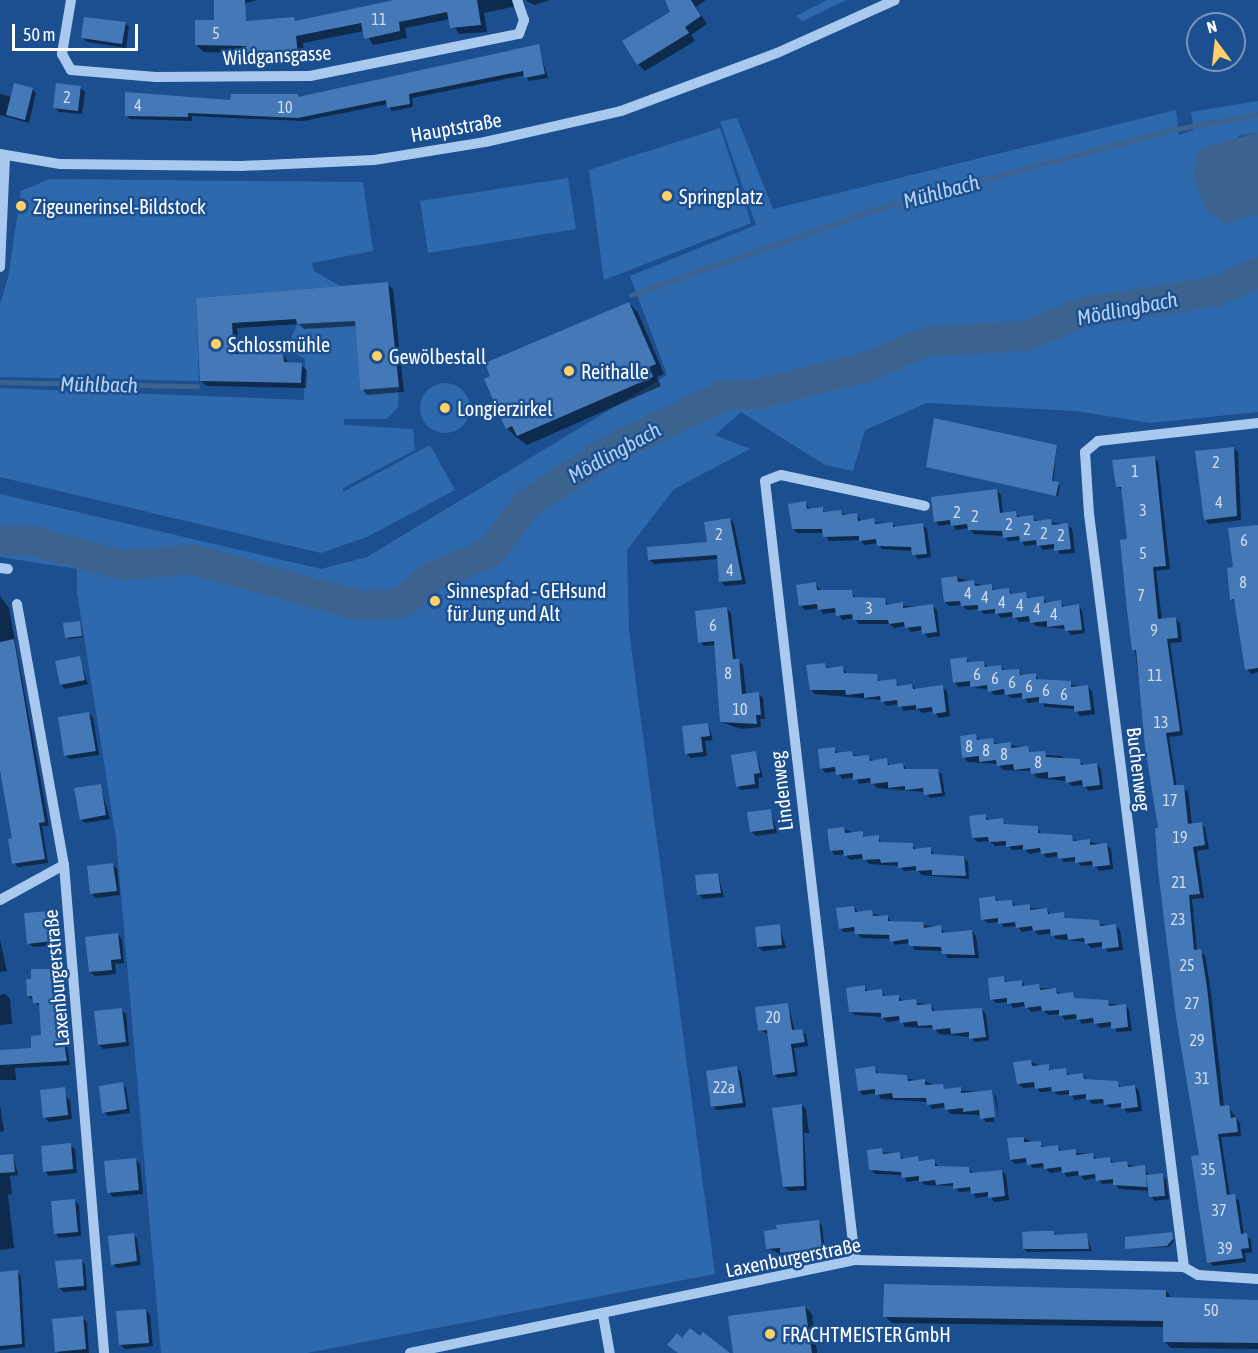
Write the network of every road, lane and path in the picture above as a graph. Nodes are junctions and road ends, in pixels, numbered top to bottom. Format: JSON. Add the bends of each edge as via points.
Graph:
{"nodes":[{"id":1,"x":71,"y":0,"type":"edge"},
{"id":2,"x":517,"y":0,"type":"edge"},
{"id":3,"x":896,"y":0,"type":"edge"},
{"id":4,"x":2,"y":154,"type":"edge"},
{"id":5,"x":0,"y":267,"type":"edge"},
{"id":6,"x":1258,"y":423,"type":"edge"},
{"id":7,"x":926,"y":506,"type":"dead end"},
{"id":8,"x":17,"y":604,"type":"dead end"},
{"id":9,"x":64,"y":866,"type":"junction"},
{"id":10,"x":0,"y":900,"type":"edge"},
{"id":11,"x":855,"y":1260,"type":"junction"},
{"id":12,"x":1184,"y":1267,"type":"junction"},
{"id":13,"x":1258,"y":1279,"type":"edge"},
{"id":14,"x":603,"y":1315,"type":"junction"},
{"id":15,"x":104,"y":1353,"type":"edge"},
{"id":16,"x":410,"y":1353,"type":"edge"},
{"id":17,"x":610,"y":1353,"type":"edge"}],
"edges":[{"from":1,"to":2,"type":"street","name":"Wildgansgasse","via":[[62,54],[71,70],[156,77],[310,76],[497,39],[519,34],[524,20]]},
{"from":3,"to":4,"type":"street","name":"Hauptstraße","via":[[777,53],[621,111],[485,142],[374,160],[307,164],[60,164]]},
{"from":4,"to":5,"type":"street"},
{"from":6,"to":12,"type":"street","name":"Buchenweg","via":[[1098,441],[1085,452],[1089,514]]},
{"from":7,"to":11,"type":"street","name":"Lindenweg","via":[[781,475],[765,481]]},
{"from":8,"to":9,"type":"street","name":"Laxenburgerstraße"},
{"from":9,"to":10,"type":"street"},
{"from":9,"to":15,"type":"street","name":"Laxenburgerstraße"},
{"from":11,"to":12,"type":"street","name":"Laxenburgerstraße"},
{"from":11,"to":14,"type":"street","name":"Laxenburgerstraße"},
{"from":12,"to":13,"type":"street","name":"Laxenburgerstraße","via":[[1198,1275]]},
{"from":14,"to":16,"type":"street","name":"Laxenburgerstraße"},
{"from":14,"to":17,"type":"street"}]}
